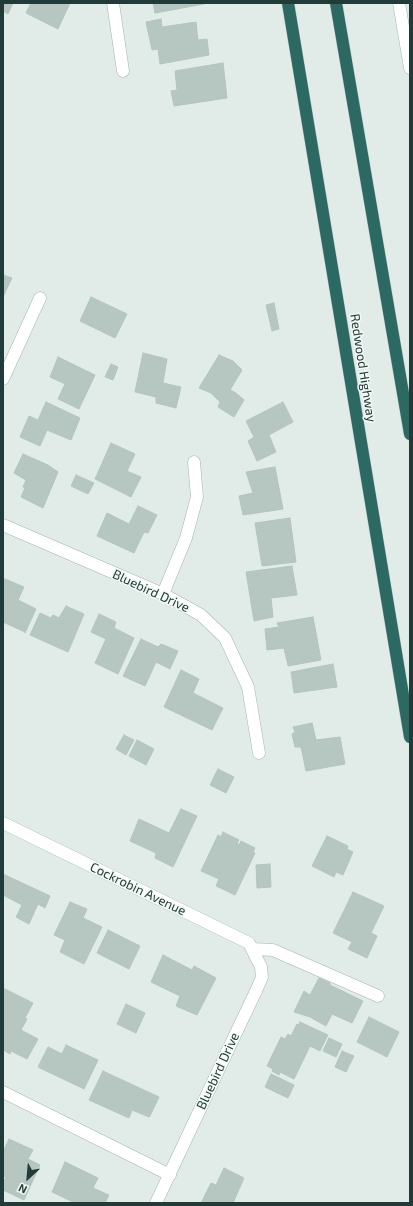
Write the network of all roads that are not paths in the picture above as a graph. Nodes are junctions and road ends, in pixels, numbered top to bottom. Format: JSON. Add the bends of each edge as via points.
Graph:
{"nodes":[{"id":1,"x":113,"y":3,"type":"edge"},
{"id":2,"x":288,"y":3,"type":"edge"},
{"id":3,"x":336,"y":3,"type":"edge"},
{"id":4,"x":399,"y":3,"type":"edge"},
{"id":5,"x":410,"y":68,"type":"edge"},
{"id":6,"x":123,"y":71,"type":"dead end"},
{"id":7,"x":40,"y":298,"type":"dead end"},
{"id":8,"x":3,"y":379,"type":"edge"},
{"id":9,"x":410,"y":434,"type":"edge"},
{"id":10,"x":194,"y":462,"type":"dead end"},
{"id":11,"x":3,"y":525,"type":"edge"},
{"id":12,"x":163,"y":594,"type":"junction"},
{"id":13,"x":410,"y":737,"type":"edge"},
{"id":14,"x":259,"y":753,"type":"dead end"},
{"id":15,"x":3,"y":823,"type":"edge"},
{"id":16,"x":253,"y":949,"type":"junction"},
{"id":17,"x":261,"y":967,"type":"joint"},
{"id":18,"x":378,"y":996,"type":"dead end"},
{"id":19,"x":3,"y":1092,"type":"edge"},
{"id":20,"x":170,"y":1175,"type":"junction"},
{"id":21,"x":156,"y":1203,"type":"edge"}],
"edges":[{"from":1,"to":6,"type":"street"},
{"from":2,"to":13,"type":"highway","name":"Redwood Highway"},
{"from":3,"to":9,"type":"highway"},
{"from":4,"to":5,"type":"street"},
{"from":7,"to":8,"type":"street"},
{"from":10,"to":12,"type":"street","via":[[197,497],[186,538]]},
{"from":11,"to":12,"type":"street","name":"Bluebird Drive"},
{"from":12,"to":14,"type":"street","name":"Bluebird Drive","via":[[201,615],[225,638],[248,687]]},
{"from":15,"to":16,"type":"street","name":"Cockrobin Avenue","via":[[249,943]]},
{"from":16,"to":17,"type":"street","name":"Cockrobin Avenue"},
{"from":16,"to":18,"type":"street","via":[[273,950]]},
{"from":17,"to":20,"type":"street","name":"Bluebird Drive","via":[[262,976],[256,991]]},
{"from":19,"to":20,"type":"street"},
{"from":20,"to":21,"type":"street","name":"Bluebird Drive"}]}
